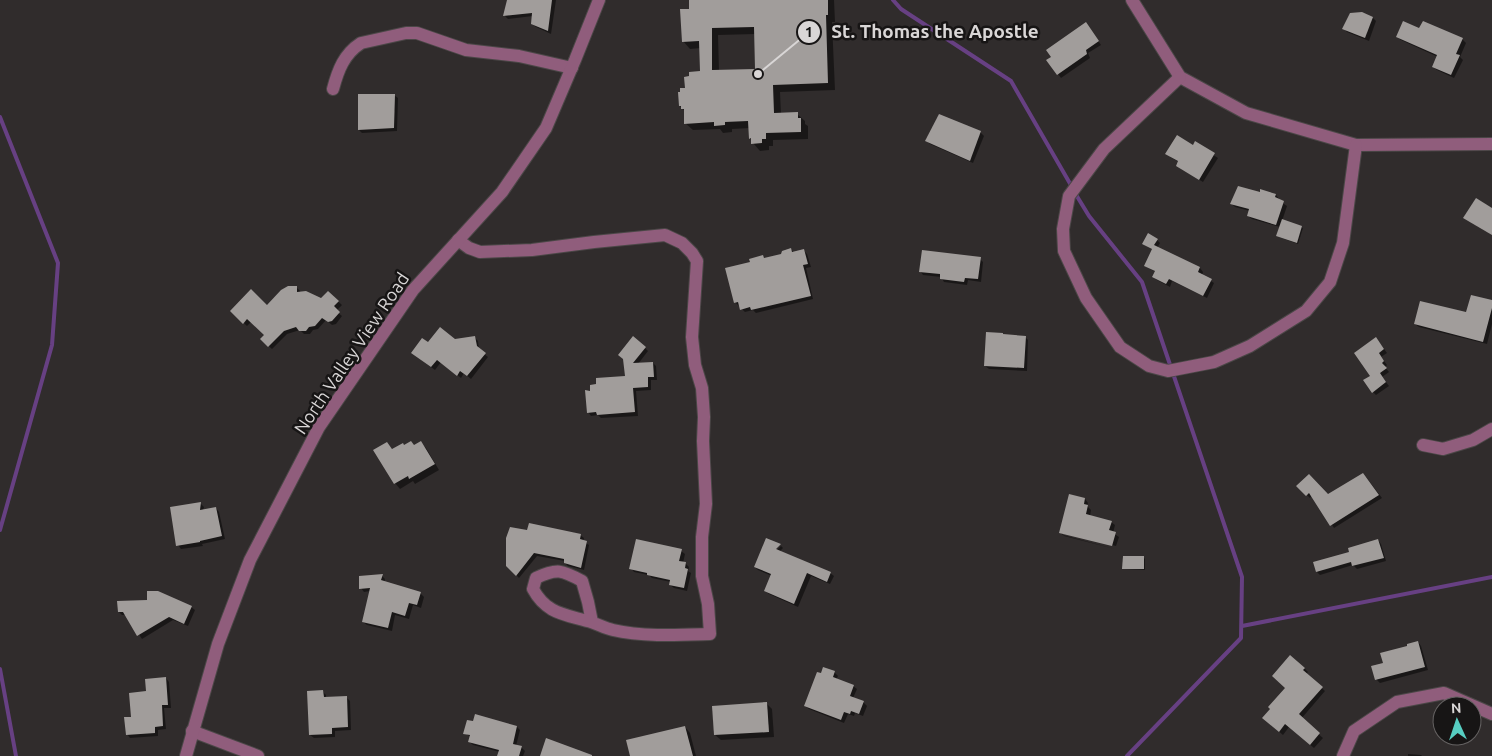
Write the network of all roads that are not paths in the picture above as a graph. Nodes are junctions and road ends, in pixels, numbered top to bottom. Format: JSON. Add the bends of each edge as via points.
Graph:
{"nodes":[{"id":1,"x":599,"y":0,"type":"edge"},
{"id":2,"x":1132,"y":0,"type":"edge"},
{"id":3,"x":572,"y":68,"type":"junction"},
{"id":4,"x":1180,"y":77,"type":"junction"},
{"id":5,"x":332,"y":89,"type":"dead end"},
{"id":6,"x":1356,"y":144,"type":"junction"},
{"id":7,"x":1492,"y":144,"type":"edge"},
{"id":8,"x":458,"y":240,"type":"junction"},
{"id":9,"x":1492,"y":429,"type":"edge"},
{"id":10,"x":1423,"y":445,"type":"dead end"},
{"id":11,"x":592,"y":622,"type":"junction"},
{"id":12,"x":1492,"y":714,"type":"edge"},
{"id":13,"x":192,"y":731,"type":"junction"},
{"id":14,"x":186,"y":756,"type":"edge"},
{"id":15,"x":258,"y":756,"type":"edge"},
{"id":16,"x":1343,"y":756,"type":"edge"}],
"edges":[{"from":1,"to":3,"type":"street","name":"North Valley View Road"},
{"from":2,"to":4,"type":"street"},
{"from":3,"to":5,"type":"street","via":[[519,56],[466,50],[417,32],[355,47],[342,61]]},
{"from":3,"to":8,"type":"street","name":"North Valley View Road","via":[[546,128],[502,192]]},
{"from":4,"to":6,"type":"street","via":[[1246,113]]},
{"from":4,"to":6,"type":"street","via":[[1104,148],[1069,196],[1063,229],[1064,251],[1086,298],[1120,348],[1148,366],[1168,371],[1214,362],[1250,346],[1306,311],[1330,282],[1343,243]]},
{"from":6,"to":7,"type":"street"},
{"from":8,"to":11,"type":"street","via":[[480,252],[666,235],[682,243],[697,261],[692,337],[704,416],[706,504],[702,576],[710,634],[645,634],[612,630]]},
{"from":8,"to":13,"type":"street","name":"North Valley View Road","via":[[413,290],[319,427],[250,560],[218,644]]},
{"from":9,"to":10,"type":"street","via":[[1473,440],[1443,449]]},
{"from":11,"to":11,"type":"street","via":[[582,581],[566,572],[550,572],[536,578],[533,589],[552,610]]},
{"from":12,"to":16,"type":"street","via":[[1444,693],[1397,702],[1354,731]]},
{"from":13,"to":14,"type":"street","name":"North Valley View Road"},
{"from":13,"to":15,"type":"street"}]}
